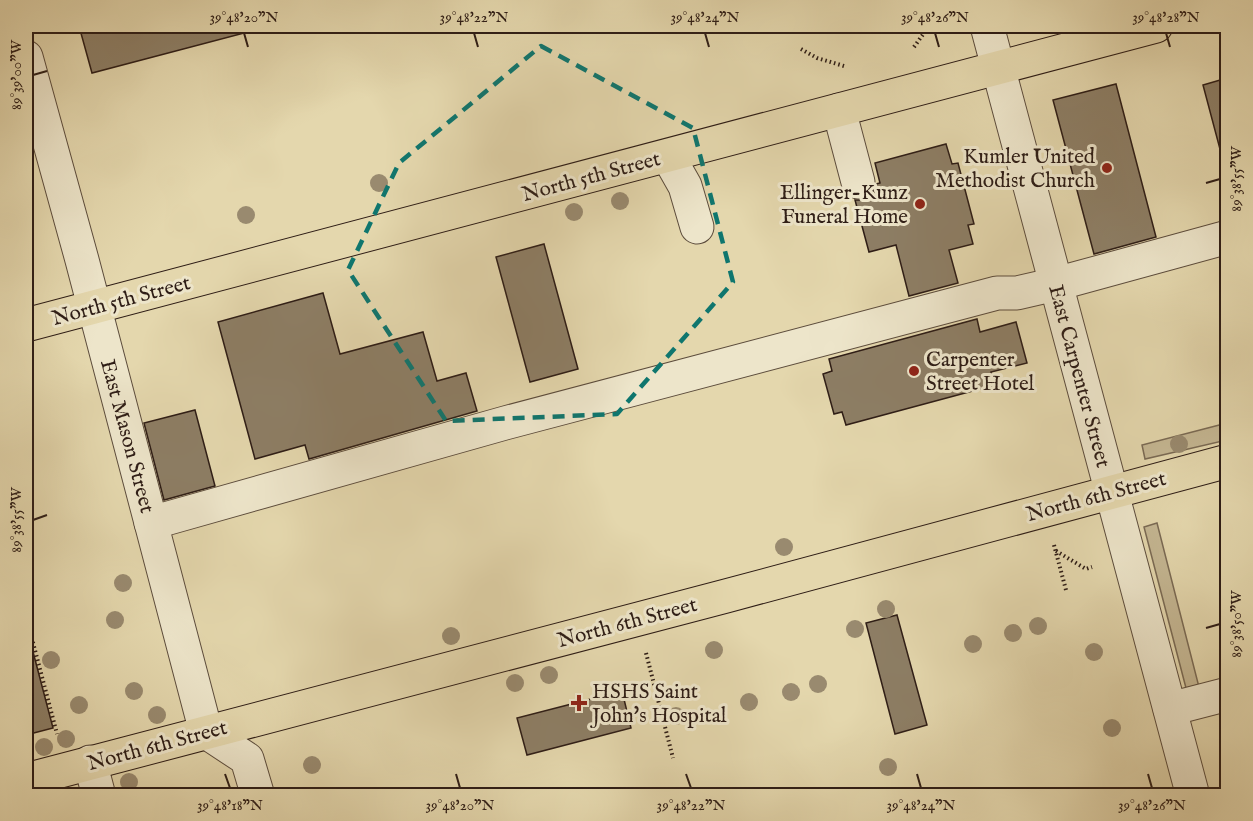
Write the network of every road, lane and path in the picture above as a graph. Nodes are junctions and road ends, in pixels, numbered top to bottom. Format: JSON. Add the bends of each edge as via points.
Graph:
{"nodes":[{"id":1,"x":929,"y":26,"type":"edge"},
{"id":2,"x":987,"y":26,"type":"edge"},
{"id":3,"x":1156,"y":26,"type":"edge"},
{"id":4,"x":914,"y":47,"type":"dead end"},
{"id":5,"x":801,"y":49,"type":"dead end"},
{"id":6,"x":26,"y":57,"type":"edge"},
{"id":7,"x":844,"y":66,"type":"dead end"},
{"id":8,"x":999,"y":67,"type":"junction"},
{"id":9,"x":839,"y":110,"type":"junction"},
{"id":10,"x":668,"y":156,"type":"junction"},
{"id":11,"x":858,"y":182,"type":"dead end"},
{"id":12,"x":697,"y":227,"type":"dead end"},
{"id":13,"x":1227,"y":237,"type":"edge"},
{"id":14,"x":1056,"y":284,"type":"junction"},
{"id":15,"x":94,"y":307,"type":"junction"},
{"id":16,"x":26,"y":325,"type":"edge"},
{"id":17,"x":1227,"y":461,"type":"edge"},
{"id":18,"x":1111,"y":492,"type":"junction"},
{"id":19,"x":151,"y":522,"type":"junction"},
{"id":20,"x":1092,"y":567,"type":"dead end"},
{"id":21,"x":1066,"y":590,"type":"dead end"},
{"id":22,"x":26,"y":616,"type":"edge"},
{"id":23,"x":646,"y":653,"type":"dead end"},
{"id":24,"x":1227,"y":694,"type":"edge"},
{"id":25,"x":1170,"y":709,"type":"junction"},
{"id":26,"x":206,"y":732,"type":"junction"},
{"id":27,"x":57,"y":734,"type":"dead end"},
{"id":28,"x":673,"y":759,"type":"dead end"},
{"id":29,"x":90,"y":762,"type":"junction"},
{"id":30,"x":26,"y":780,"type":"edge"},
{"id":31,"x":99,"y":795,"type":"edge"},
{"id":32,"x":258,"y":795,"type":"edge"},
{"id":33,"x":1193,"y":795,"type":"edge"}],
"edges":[{"from":1,"to":4,"type":"path"},
{"from":2,"to":8,"type":"street","name":"East Carpenter Street"},
{"from":3,"to":8,"type":"main road","name":"North 5th Street"},
{"from":5,"to":7,"type":"path"},
{"from":6,"to":15,"type":"street","name":"East Mason Street"},
{"from":8,"to":9,"type":"main road","name":"North 5th Street"},
{"from":8,"to":14,"type":"street","name":"East Carpenter Street"},
{"from":9,"to":10,"type":"main road","name":"North 5th Street"},
{"from":9,"to":11,"type":"street"},
{"from":10,"to":12,"type":"street","via":[[685,186]]},
{"from":10,"to":15,"type":"main road","name":"North 5th Street"},
{"from":13,"to":14,"type":"street"},
{"from":14,"to":18,"type":"street","name":"East Carpenter Street"},
{"from":14,"to":19,"type":"street","via":[[1017,293],[997,293],[753,357]]},
{"from":15,"to":16,"type":"main road","name":"North 5th Street"},
{"from":15,"to":19,"type":"street","name":"East Mason Street"},
{"from":17,"to":18,"type":"main road","name":"North 6th Street"},
{"from":18,"to":25,"type":"street","name":"East Carpenter Street"},
{"from":18,"to":26,"type":"main road","name":"North 6th Street"},
{"from":19,"to":26,"type":"street","name":"East Mason Street"},
{"from":20,"to":21,"type":"path","via":[[1086,569],[1055,548]]},
{"from":22,"to":27,"type":"path"},
{"from":23,"to":28,"type":"path"},
{"from":24,"to":25,"type":"street"},
{"from":25,"to":33,"type":"street","name":"East Carpenter Street"},
{"from":26,"to":29,"type":"main road","name":"North 6th Street"},
{"from":26,"to":32,"type":"street","via":[[248,759]]},
{"from":29,"to":30,"type":"main road","name":"North 6th Street"},
{"from":29,"to":31,"type":"street"}]}
